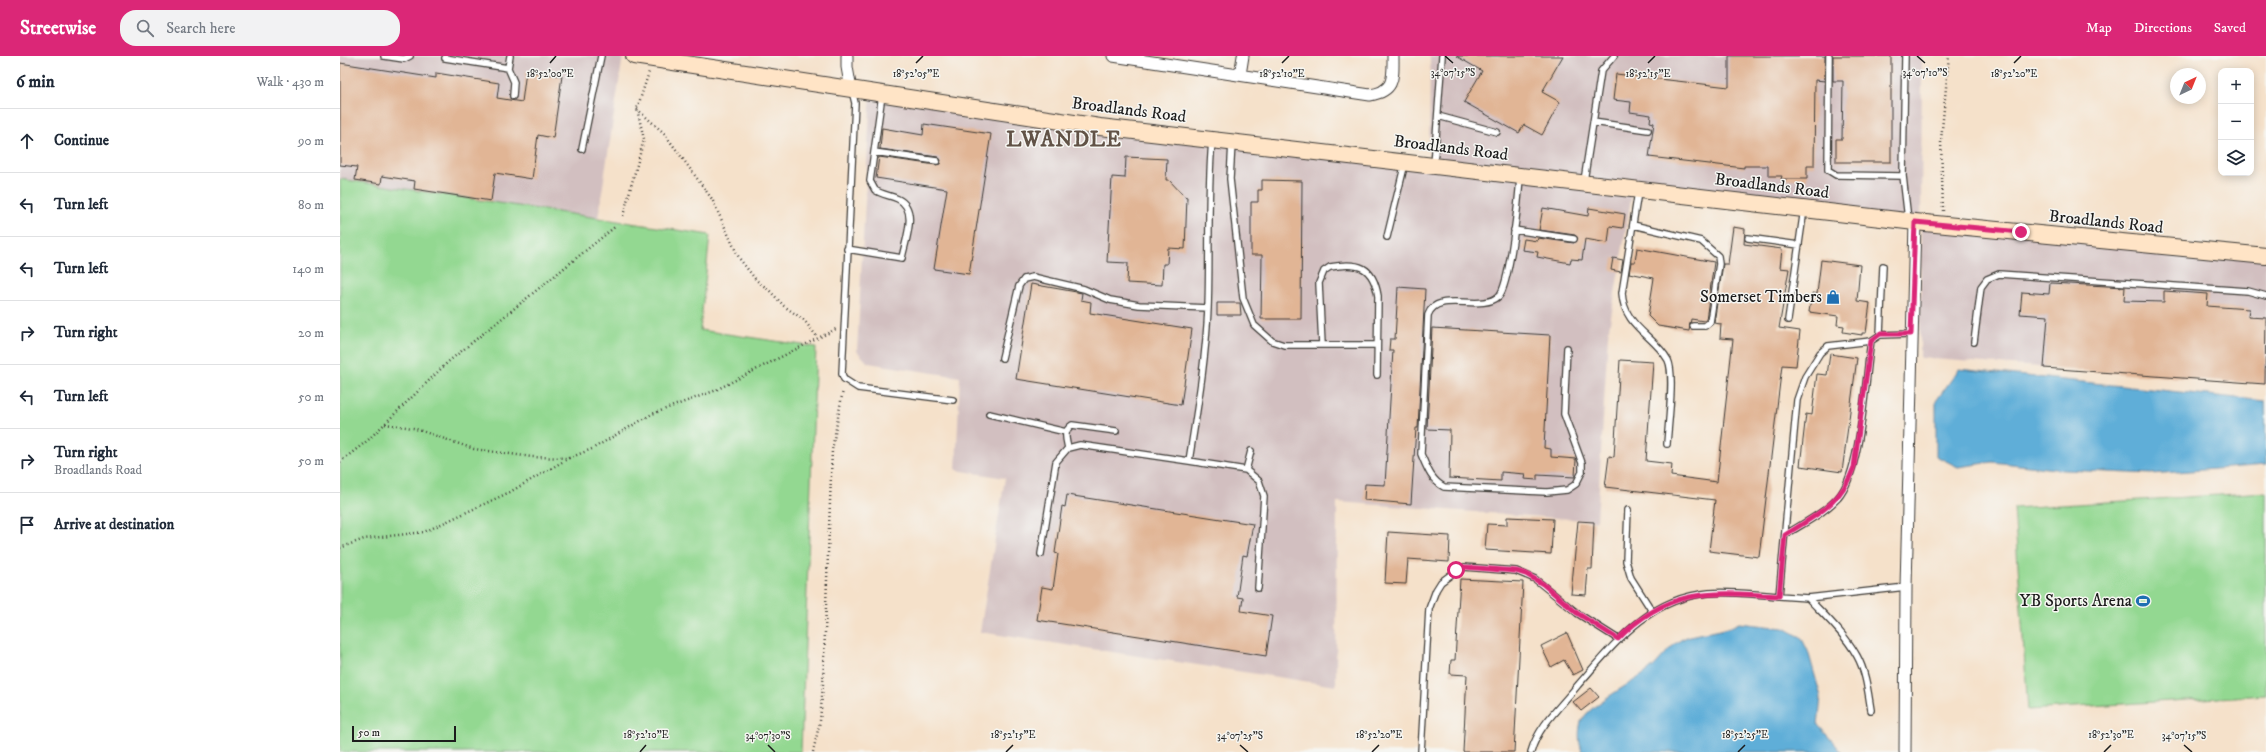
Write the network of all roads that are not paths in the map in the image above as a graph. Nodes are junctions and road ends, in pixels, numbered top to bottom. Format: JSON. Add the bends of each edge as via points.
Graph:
{"nodes":[{"id":1,"x":384,"y":56,"type":"edge"},
{"id":2,"x":410,"y":56,"type":"edge"},
{"id":3,"x":510,"y":56,"type":"edge"},
{"id":4,"x":601,"y":56,"type":"edge"},
{"id":5,"x":634,"y":56,"type":"edge"},
{"id":6,"x":847,"y":56,"type":"edge"},
{"id":7,"x":1118,"y":56,"type":"edge"},
{"id":8,"x":1243,"y":56,"type":"edge"},
{"id":9,"x":1393,"y":56,"type":"edge"},
{"id":10,"x":1442,"y":56,"type":"edge"},
{"id":11,"x":1614,"y":56,"type":"edge"},
{"id":12,"x":1829,"y":56,"type":"edge"},
{"id":13,"x":1905,"y":56,"type":"edge"},
{"id":14,"x":444,"y":58,"type":"dead end"},
{"id":15,"x":508,"y":68,"type":"junction"},
{"id":16,"x":1240,"y":75,"type":"junction"},
{"id":17,"x":851,"y":90,"type":"junction"},
{"id":18,"x":882,"y":95,"type":"junction"},
{"id":19,"x":513,"y":96,"type":"dead end"},
{"id":20,"x":1438,"y":116,"type":"junction"},
{"id":21,"x":1593,"y":122,"type":"junction"},
{"id":22,"x":1648,"y":130,"type":"dead end"},
{"id":23,"x":1497,"y":132,"type":"dead end"},
{"id":24,"x":1212,"y":139,"type":"junction"},
{"id":25,"x":1232,"y":141,"type":"junction"},
{"id":26,"x":582,"y":149,"type":"dead end"},
{"id":27,"x":874,"y":152,"type":"junction"},
{"id":28,"x":1405,"y":161,"type":"junction"},
{"id":29,"x":937,"y":162,"type":"dead end"},
{"id":30,"x":1434,"y":165,"type":"junction"},
{"id":31,"x":1520,"y":175,"type":"junction"},
{"id":32,"x":1903,"y":176,"type":"junction"},
{"id":33,"x":1583,"y":183,"type":"junction"},
{"id":34,"x":1639,"y":189,"type":"junction"},
{"id":35,"x":1804,"y":209,"type":"junction"},
{"id":36,"x":1911,"y":222,"type":"junction"},
{"id":37,"x":1632,"y":225,"type":"junction"},
{"id":38,"x":1514,"y":230,"type":"junction"},
{"id":39,"x":1387,"y":237,"type":"dead end"},
{"id":40,"x":1748,"y":238,"type":"dead end"},
{"id":41,"x":1574,"y":239,"type":"dead end"},
{"id":42,"x":1799,"y":245,"type":"junction"},
{"id":43,"x":847,"y":249,"type":"junction"},
{"id":44,"x":2266,"y":256,"type":"edge"},
{"id":45,"x":1883,"y":266,"type":"dead end"},
{"id":46,"x":2266,"y":296,"type":"edge"},
{"id":47,"x":1208,"y":308,"type":"junction"},
{"id":48,"x":1788,"y":320,"type":"dead end"},
{"id":49,"x":1692,"y":326,"type":"dead end"},
{"id":50,"x":1880,"y":334,"type":"junction"},
{"id":51,"x":1911,"y":334,"type":"junction"},
{"id":52,"x":1871,"y":341,"type":"junction"},
{"id":53,"x":1974,"y":342,"type":"dead end"},
{"id":54,"x":1322,"y":345,"type":"junction"},
{"id":55,"x":1376,"y":345,"type":"junction"},
{"id":56,"x":1567,"y":348,"type":"dead end"},
{"id":57,"x":1002,"y":358,"type":"dead end"},
{"id":58,"x":1377,"y":375,"type":"dead end"},
{"id":59,"x":953,"y":400,"type":"dead end"},
{"id":60,"x":989,"y":414,"type":"dead end"},
{"id":61,"x":1116,"y":431,"type":"dead end"},
{"id":62,"x":1066,"y":432,"type":"junction"},
{"id":63,"x":1667,"y":444,"type":"dead end"},
{"id":64,"x":1068,"y":448,"type":"junction"},
{"id":65,"x":1251,"y":451,"type":"dead end"},
{"id":66,"x":1189,"y":461,"type":"junction"},
{"id":67,"x":1246,"y":470,"type":"junction"},
{"id":68,"x":1628,"y":510,"type":"dead end"},
{"id":69,"x":1785,"y":535,"type":"junction"},
{"id":70,"x":1041,"y":554,"type":"dead end"},
{"id":71,"x":1906,"y":587,"type":"junction"},
{"id":72,"x":1258,"y":588,"type":"dead end"},
{"id":73,"x":1779,"y":596,"type":"junction"},
{"id":74,"x":1808,"y":598,"type":"junction"},
{"id":75,"x":1652,"y":611,"type":"junction"},
{"id":76,"x":1618,"y":639,"type":"junction"},
{"id":77,"x":1871,"y":710,"type":"dead end"},
{"id":78,"x":1421,"y":752,"type":"edge"},
{"id":79,"x":1531,"y":752,"type":"edge"},
{"id":80,"x":1905,"y":752,"type":"edge"}],
"edges":[{"from":1,"to":2,"type":"lane","via":[[404,59]]},
{"from":3,"to":15,"type":"lane"},
{"from":4,"to":26,"type":"lane"},
{"from":5,"to":17,"type":"main road","name":"Broadlands Road"},
{"from":6,"to":17,"type":"street"},
{"from":7,"to":16,"type":"street"},
{"from":8,"to":16,"type":"street"},
{"from":9,"to":16,"type":"street","via":[[1393,78],[1390,85],[1386,91],[1370,96]]},
{"from":10,"to":20,"type":"lane"},
{"from":11,"to":21,"type":"lane","via":[[1601,71]]},
{"from":12,"to":32,"type":"lane","via":[[1828,170],[1836,175]]},
{"from":13,"to":32,"type":"lane"},
{"from":14,"to":15,"type":"lane"},
{"from":15,"to":19,"type":"lane","via":[[514,82]]},
{"from":17,"to":18,"type":"main road","name":"Broadlands Road"},
{"from":17,"to":43,"type":"lane","via":[[855,103]]},
{"from":18,"to":24,"type":"main road","name":"Broadlands Road","via":[[1100,127]]},
{"from":18,"to":27,"type":"lane"},
{"from":20,"to":23,"type":"lane"},
{"from":20,"to":30,"type":"lane"},
{"from":21,"to":22,"type":"lane"},
{"from":21,"to":33,"type":"lane"},
{"from":24,"to":25,"type":"main road","name":"Broadlands Road"},
{"from":24,"to":47,"type":"lane","via":[[1208,179]]},
{"from":25,"to":28,"type":"main road","name":"Broadlands Road"},
{"from":25,"to":54,"type":"lane","via":[[1230,178],[1243,298],[1248,314],[1254,325],[1272,341],[1284,345]]},
{"from":27,"to":29,"type":"lane"},
{"from":27,"to":43,"type":"lane","via":[[870,181],[872,186],[879,193],[897,198],[908,207],[910,217],[902,258]]},
{"from":28,"to":30,"type":"main road","name":"Broadlands Road"},
{"from":28,"to":39,"type":"lane"},
{"from":30,"to":31,"type":"main road","name":"Broadlands Road"},
{"from":31,"to":33,"type":"main road","name":"Broadlands Road"},
{"from":31,"to":38,"type":"lane"},
{"from":32,"to":36,"type":"lane"},
{"from":33,"to":34,"type":"main road","name":"Broadlands Road"},
{"from":34,"to":35,"type":"main road","name":"Broadlands Road"},
{"from":34,"to":37,"type":"lane"},
{"from":35,"to":36,"type":"main road","name":"Broadlands Road"},
{"from":35,"to":42,"type":"lane"},
{"from":36,"to":44,"type":"main road","name":"Broadlands Road"},
{"from":36,"to":51,"type":"street"},
{"from":37,"to":49,"type":"lane","via":[[1701,241],[1718,256],[1710,322],[1705,326]]},
{"from":37,"to":63,"type":"lane","via":[[1622,306],[1669,362],[1671,375]]},
{"from":38,"to":41,"type":"lane"},
{"from":38,"to":56,"type":"lane","via":[[1505,283],[1499,295],[1490,302],[1437,303],[1428,315],[1421,454],[1430,475],[1437,483],[1444,487],[1547,492],[1567,490],[1576,484],[1582,472],[1582,462],[1564,414]]},
{"from":40,"to":42,"type":"lane"},
{"from":42,"to":48,"type":"lane"},
{"from":43,"to":59,"type":"lane","via":[[841,366],[844,379],[858,388]]},
{"from":45,"to":50,"type":"lane"},
{"from":46,"to":53,"type":"lane","via":[[2248,291],[1999,274],[1987,279],[1981,287]]},
{"from":47,"to":57,"type":"lane","via":[[1139,305],[1110,300],[1084,289],[1033,277],[1024,279],[1019,286]]},
{"from":47,"to":66,"type":"lane","via":[[1205,356]]},
{"from":50,"to":51,"type":"lane"},
{"from":50,"to":52,"type":"lane"},
{"from":51,"to":71,"type":"street"},
{"from":52,"to":69,"type":"lane","via":[[1854,467],[1850,479],[1832,504]]},
{"from":52,"to":69,"type":"lane","via":[[1828,346],[1820,353],[1801,385],[1797,400]]},
{"from":54,"to":55,"type":"lane"},
{"from":54,"to":55,"type":"lane","via":[[1319,283],[1324,271],[1337,266],[1362,266],[1376,285]]},
{"from":55,"to":58,"type":"lane"},
{"from":60,"to":62,"type":"lane"},
{"from":61,"to":62,"type":"lane","via":[[1075,424]]},
{"from":62,"to":64,"type":"lane"},
{"from":64,"to":66,"type":"lane","via":[[1080,445]]},
{"from":64,"to":70,"type":"lane","via":[[1056,462]]},
{"from":65,"to":67,"type":"lane"},
{"from":66,"to":67,"type":"lane"},
{"from":67,"to":72,"type":"lane","via":[[1259,481],[1264,496]]},
{"from":68,"to":75,"type":"lane","via":[[1626,561],[1632,578]]},
{"from":69,"to":73,"type":"lane"},
{"from":71,"to":74,"type":"lane"},
{"from":71,"to":80,"type":"street"},
{"from":73,"to":74,"type":"lane"},
{"from":73,"to":75,"type":"lane","via":[[1708,593],[1678,600]]},
{"from":74,"to":77,"type":"lane","via":[[1836,628],[1857,657],[1864,674]]},
{"from":75,"to":76,"type":"lane"},
{"from":76,"to":78,"type":"lane","via":[[1577,613],[1543,584],[1526,574],[1464,567],[1456,570],[1441,582],[1429,609]]},
{"from":76,"to":79,"type":"lane","via":[[1542,728]]}]}
